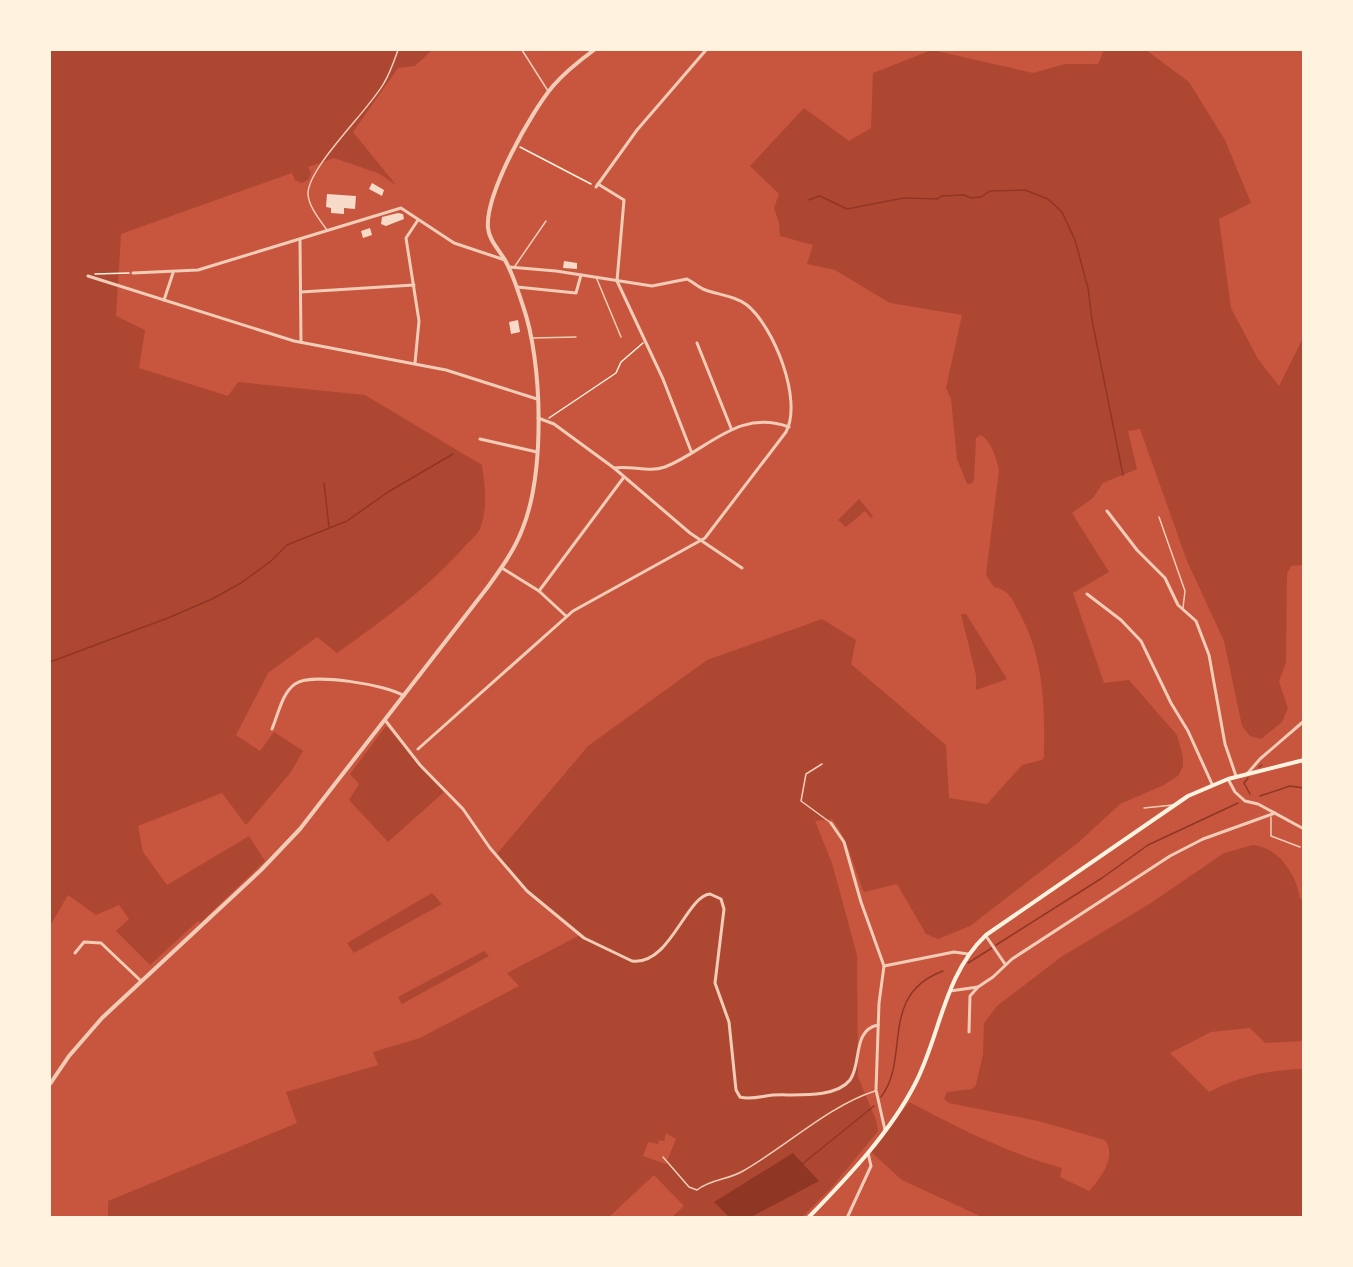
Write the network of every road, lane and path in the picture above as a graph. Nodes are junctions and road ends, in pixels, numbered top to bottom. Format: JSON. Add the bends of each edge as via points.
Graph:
{"nodes":[{"id":1,"x":398,"y":50,"type":"edge"},
{"id":2,"x":522,"y":50,"type":"edge"},
{"id":3,"x":594,"y":50,"type":"edge"},
{"id":4,"x":706,"y":50,"type":"edge"},
{"id":5,"x":548,"y":92,"type":"junction"},
{"id":6,"x":516,"y":145,"type":"junction"},
{"id":7,"x":597,"y":185,"type":"junction"},
{"id":8,"x":418,"y":219,"type":"junction"},
{"id":9,"x":546,"y":220,"type":"dead end"},
{"id":10,"x":327,"y":231,"type":"junction"},
{"id":11,"x":300,"y":239,"type":"junction"},
{"id":12,"x":505,"y":260,"type":"junction"},
{"id":13,"x":508,"y":267,"type":"junction"},
{"id":14,"x":514,"y":267,"type":"junction"},
{"id":15,"x":133,"y":273,"type":"joint"},
{"id":16,"x":173,"y":273,"type":"junction"},
{"id":17,"x":581,"y":275,"type":"junction"},
{"id":18,"x":88,"y":276,"type":"joint"},
{"id":19,"x":596,"y":277,"type":"junction"},
{"id":20,"x":617,"y":281,"type":"junction"},
{"id":21,"x":414,"y":285,"type":"junction"},
{"id":22,"x":516,"y":287,"type":"junction"},
{"id":23,"x":301,"y":292,"type":"junction"},
{"id":24,"x":164,"y":300,"type":"junction"},
{"id":25,"x":576,"y":337,"type":"dead end"},
{"id":26,"x":621,"y":337,"type":"dead end"},
{"id":27,"x":530,"y":338,"type":"junction"},
{"id":28,"x":646,"y":341,"type":"junction"},
{"id":29,"x":301,"y":342,"type":"junction"},
{"id":30,"x":697,"y":343,"type":"dead end"},
{"id":31,"x":415,"y":363,"type":"junction"},
{"id":32,"x":537,"y":399,"type":"junction"},
{"id":33,"x":538,"y":418,"type":"junction"},
{"id":34,"x":546,"y":420,"type":"junction"},
{"id":35,"x":789,"y":427,"type":"junction"},
{"id":36,"x":731,"y":428,"type":"junction"},
{"id":37,"x":480,"y":439,"type":"dead end"},
{"id":38,"x":691,"y":451,"type":"junction"},
{"id":39,"x":537,"y":452,"type":"junction"},
{"id":40,"x":614,"y":468,"type":"junction"},
{"id":41,"x":625,"y":476,"type":"junction"},
{"id":42,"x":1107,"y":511,"type":"dead end"},
{"id":43,"x":1159,"y":517,"type":"dead end"},
{"id":44,"x":701,"y":541,"type":"junction"},
{"id":45,"x":502,"y":568,"type":"junction"},
{"id":46,"x":742,"y":568,"type":"dead end"},
{"id":47,"x":539,"y":591,"type":"junction"},
{"id":48,"x":1087,"y":594,"type":"dead end"},
{"id":49,"x":1182,"y":608,"type":"junction"},
{"id":50,"x":566,"y":616,"type":"junction"},
{"id":51,"x":404,"y":696,"type":"junction"},
{"id":52,"x":385,"y":720,"type":"junction"},
{"id":53,"x":1304,"y":721,"type":"edge"},
{"id":54,"x":272,"y":729,"type":"dead end"},
{"id":55,"x":418,"y":749,"type":"dead end"},
{"id":56,"x":1304,"y":760,"type":"edge"},
{"id":57,"x":822,"y":764,"type":"dead end"},
{"id":58,"x":1247,"y":774,"type":"junction"},
{"id":59,"x":1236,"y":777,"type":"junction"},
{"id":60,"x":1228,"y":779,"type":"junction"},
{"id":61,"x":1212,"y":784,"type":"junction"},
{"id":62,"x":1174,"y":804,"type":"junction"},
{"id":63,"x":1144,"y":808,"type":"dead end"},
{"id":64,"x":1275,"y":813,"type":"junction"},
{"id":65,"x":1270,"y":816,"type":"junction"},
{"id":66,"x":831,"y":823,"type":"joint"},
{"id":67,"x":1304,"y":829,"type":"edge"},
{"id":68,"x":1300,"y":847,"type":"dead end"},
{"id":69,"x":986,"y":935,"type":"junction"},
{"id":70,"x":75,"y":953,"type":"dead end"},
{"id":71,"x":968,"y":954,"type":"junction"},
{"id":72,"x":1005,"y":964,"type":"junction"},
{"id":73,"x":884,"y":966,"type":"junction"},
{"id":74,"x":141,"y":981,"type":"junction"},
{"id":75,"x":978,"y":987,"type":"junction"},
{"id":76,"x":950,"y":991,"type":"junction"},
{"id":77,"x":878,"y":1025,"type":"junction"},
{"id":78,"x":969,"y":1032,"type":"dead end"},
{"id":79,"x":50,"y":1084,"type":"edge"},
{"id":80,"x":876,"y":1090,"type":"junction"},
{"id":81,"x":885,"y":1130,"type":"junction"},
{"id":82,"x":867,"y":1152,"type":"junction"},
{"id":83,"x":663,"y":1157,"type":"dead end"},
{"id":84,"x":808,"y":1218,"type":"edge"},
{"id":85,"x":847,"y":1218,"type":"edge"}],
"edges":[{"from":1,"to":10,"type":"lane","via":[[384,84],[311,184],[310,201]]},
{"from":2,"to":5,"type":"lane"},
{"from":3,"to":5,"type":"street"},
{"from":4,"to":7,"type":"street","via":[[637,130]]},
{"from":5,"to":6,"type":"street"},
{"from":6,"to":7,"type":"path"},
{"from":6,"to":12,"type":"street","via":[[500,177],[488,221],[490,237]]},
{"from":7,"to":20,"type":"street","via":[[624,200]]},
{"from":8,"to":10,"type":"street","via":[[401,208]]},
{"from":8,"to":12,"type":"street","via":[[454,243]]},
{"from":8,"to":21,"type":"street","via":[[406,238]]},
{"from":9,"to":14,"type":"lane"},
{"from":10,"to":11,"type":"street"},
{"from":11,"to":16,"type":"street","via":[[208,267]]},
{"from":11,"to":23,"type":"street"},
{"from":12,"to":13,"type":"street"},
{"from":13,"to":14,"type":"street"},
{"from":13,"to":22,"type":"street"},
{"from":14,"to":17,"type":"street"},
{"from":15,"to":16,"type":"street"},
{"from":15,"to":18,"type":"path"},
{"from":16,"to":24,"type":"street"},
{"from":17,"to":19,"type":"street"},
{"from":17,"to":22,"type":"street","via":[[576,293]]},
{"from":18,"to":24,"type":"street"},
{"from":19,"to":20,"type":"street"},
{"from":19,"to":26,"type":"lane"},
{"from":20,"to":28,"type":"street"},
{"from":20,"to":35,"type":"street","via":[[652,286],[687,279],[746,305],[778,349],[790,410]]},
{"from":21,"to":23,"type":"street"},
{"from":21,"to":31,"type":"street","via":[[419,328]]},
{"from":22,"to":27,"type":"street"},
{"from":23,"to":29,"type":"street"},
{"from":24,"to":29,"type":"street"},
{"from":25,"to":27,"type":"lane"},
{"from":27,"to":32,"type":"street"},
{"from":28,"to":34,"type":"path","via":[[621,362],[616,373]]},
{"from":28,"to":38,"type":"street"},
{"from":29,"to":31,"type":"street"},
{"from":30,"to":36,"type":"street"},
{"from":31,"to":32,"type":"street"},
{"from":32,"to":33,"type":"street"},
{"from":33,"to":34,"type":"street"},
{"from":33,"to":39,"type":"street"},
{"from":34,"to":40,"type":"street"},
{"from":35,"to":36,"type":"street","via":[[753,422]]},
{"from":35,"to":44,"type":"street"},
{"from":36,"to":38,"type":"street"},
{"from":37,"to":39,"type":"street"},
{"from":38,"to":40,"type":"street","via":[[663,468]]},
{"from":39,"to":45,"type":"street","via":[[529,509]]},
{"from":40,"to":41,"type":"street"},
{"from":41,"to":44,"type":"street"},
{"from":41,"to":47,"type":"street"},
{"from":42,"to":49,"type":"street","via":[[1129,542],[1168,582]]},
{"from":43,"to":49,"type":"lane","via":[[1185,591]]},
{"from":44,"to":46,"type":"street"},
{"from":44,"to":50,"type":"street"},
{"from":45,"to":47,"type":"street"},
{"from":45,"to":51,"type":"street"},
{"from":47,"to":50,"type":"street"},
{"from":48,"to":61,"type":"street","via":[[1122,620],[1141,641]]},
{"from":49,"to":59,"type":"street","via":[[1196,621],[1209,655],[1225,744]]},
{"from":50,"to":55,"type":"street"},
{"from":51,"to":52,"type":"street"},
{"from":51,"to":54,"type":"street","via":[[391,689],[303,679],[286,693]]},
{"from":52,"to":74,"type":"street","via":[[292,838]]},
{"from":52,"to":77,"type":"street","via":[[420,765],[463,809],[506,868],[546,908],[584,938],[640,962],[653,955],[673,934],[698,898],[710,894],[721,899],[724,909],[715,983],[729,1022],[740,1097],[805,1095],[845,1084],[851,1078],[865,1033]]},
{"from":53,"to":58,"type":"street"},
{"from":56,"to":58,"type":"main road"},
{"from":57,"to":66,"type":"lane","via":[[806,774],[801,801]]},
{"from":58,"to":59,"type":"main road"},
{"from":59,"to":60,"type":"main road"},
{"from":60,"to":61,"type":"main road"},
{"from":60,"to":64,"type":"street","via":[[1245,801]]},
{"from":61,"to":62,"type":"main road"},
{"from":62,"to":63,"type":"lane"},
{"from":62,"to":69,"type":"main road"},
{"from":64,"to":65,"type":"street"},
{"from":64,"to":67,"type":"street"},
{"from":65,"to":68,"type":"lane","via":[[1271,836]]},
{"from":65,"to":72,"type":"street","via":[[1192,844]]},
{"from":66,"to":73,"type":"street","via":[[844,842]]},
{"from":69,"to":71,"type":"main road"},
{"from":69,"to":72,"type":"street"},
{"from":70,"to":74,"type":"street","via":[[84,942],[101,943]]},
{"from":71,"to":73,"type":"street","via":[[954,952]]},
{"from":71,"to":76,"type":"main road"},
{"from":72,"to":75,"type":"street"},
{"from":73,"to":77,"type":"street"},
{"from":74,"to":79,"type":"street","via":[[82,1040]]},
{"from":75,"to":76,"type":"street"},
{"from":75,"to":78,"type":"street","via":[[969,999]]},
{"from":76,"to":81,"type":"main road","via":[[919,1076]]},
{"from":77,"to":80,"type":"street"},
{"from":80,"to":81,"type":"street"},
{"from":80,"to":83,"type":"lane","via":[[744,1170],[697,1190],[689,1187]]},
{"from":81,"to":82,"type":"main road"},
{"from":82,"to":84,"type":"main road"},
{"from":82,"to":85,"type":"street","via":[[871,1166]]}]}
